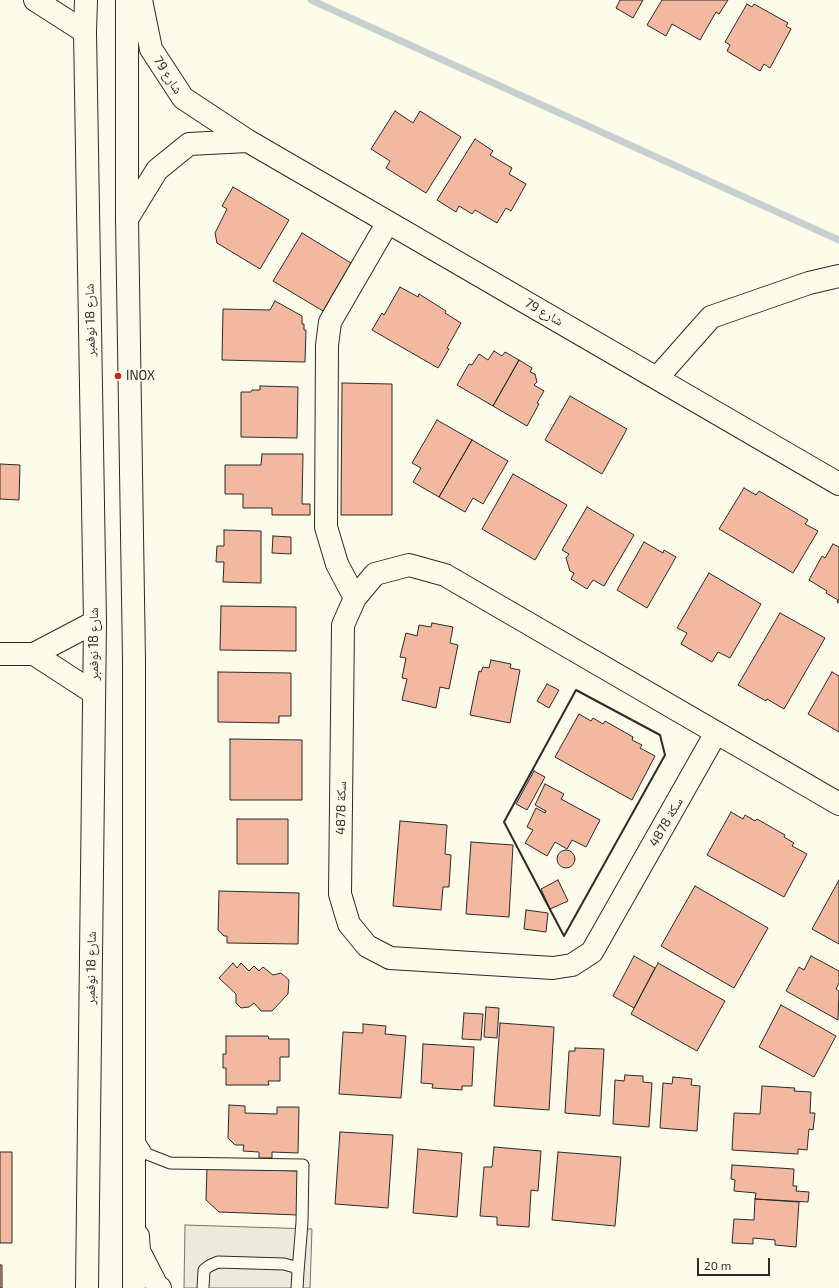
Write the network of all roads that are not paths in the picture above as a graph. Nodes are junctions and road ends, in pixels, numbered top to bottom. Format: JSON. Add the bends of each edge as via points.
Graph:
{"nodes":[{"id":1,"x":35,"y":0,"type":"edge"},
{"id":2,"x":86,"y":0,"type":"edge"},
{"id":3,"x":127,"y":0,"type":"edge"},
{"id":4,"x":141,"y":0,"type":"edge"},
{"id":5,"x":85,"y":32,"type":"junction"},
{"id":6,"x":248,"y":141,"type":"junction"},
{"id":7,"x":127,"y":219,"type":"junction"},
{"id":8,"x":388,"y":222,"type":"junction"},
{"id":9,"x":839,"y":276,"type":"edge"},
{"id":10,"x":656,"y":378,"type":"junction"},
{"id":11,"x":839,"y":484,"type":"edge"},
{"id":12,"x":355,"y":598,"type":"junction"},
{"id":13,"x":95,"y":622,"type":"junction"},
{"id":14,"x":0,"y":654,"type":"edge"},
{"id":15,"x":34,"y":654,"type":"junction"},
{"id":16,"x":94,"y":693,"type":"junction"},
{"id":17,"x":716,"y":733,"type":"junction"},
{"id":18,"x":839,"y":804,"type":"edge"},
{"id":19,"x":134,"y":1133,"type":"junction"},
{"id":20,"x":134,"y":1193,"type":"junction"},
{"id":21,"x":298,"y":1272,"type":"junction"},
{"id":22,"x":87,"y":1288,"type":"edge"},
{"id":23,"x":134,"y":1288,"type":"edge"},
{"id":24,"x":160,"y":1288,"type":"edge"},
{"id":25,"x":202,"y":1288,"type":"edge"},
{"id":26,"x":297,"y":1288,"type":"edge"}],
"edges":[{"from":1,"to":5,"type":"street"},
{"from":2,"to":5,"type":"street","name":"شارع 18 نوفمبر"},
{"from":3,"to":7,"type":"street"},
{"from":4,"to":6,"type":"street","name":"79 شارع","via":[[151,49],[183,98]]},
{"from":5,"to":13,"type":"street","name":"شارع 18 نوفمبر"},
{"from":6,"to":7,"type":"street","via":[[189,144],[157,170]]},
{"from":6,"to":8,"type":"street","name":"79 شارع"},
{"from":7,"to":19,"type":"street","via":[[134,660]]},
{"from":8,"to":10,"type":"street","name":"79 شارع"},
{"from":8,"to":12,"type":"street","via":[[330,322],[327,345],[326,527],[337,564]]},
{"from":9,"to":10,"type":"street","via":[[809,283],[711,317]]},
{"from":10,"to":11,"type":"street","name":"79 شارع"},
{"from":12,"to":17,"type":"street","name":"سكة 4878","via":[[375,574],[409,565],[445,574]]},
{"from":12,"to":17,"type":"street","name":"سكة 4878","via":[[343,625],[340,894],[349,924],[367,946],[390,958],[553,968],[572,965],[585,957],[592,952]]},
{"from":13,"to":15,"type":"street"},
{"from":13,"to":16,"type":"street","name":"شارع 18 نوفمبر"},
{"from":14,"to":15,"type":"street"},
{"from":15,"to":16,"type":"street"},
{"from":16,"to":22,"type":"street","name":"شارع 18 نوفمبر"},
{"from":17,"to":18,"type":"street","name":"سكة 4878"},
{"from":19,"to":20,"type":"street"},
{"from":19,"to":21,"type":"lane","via":[[147,1154],[170,1163],[304,1165]]},
{"from":20,"to":23,"type":"street"},
{"from":20,"to":24,"type":"street","via":[[139,1251]]},
{"from":21,"to":25,"type":"lane","via":[[294,1267],[284,1264],[218,1262],[204,1270]]},
{"from":21,"to":26,"type":"lane"}]}
